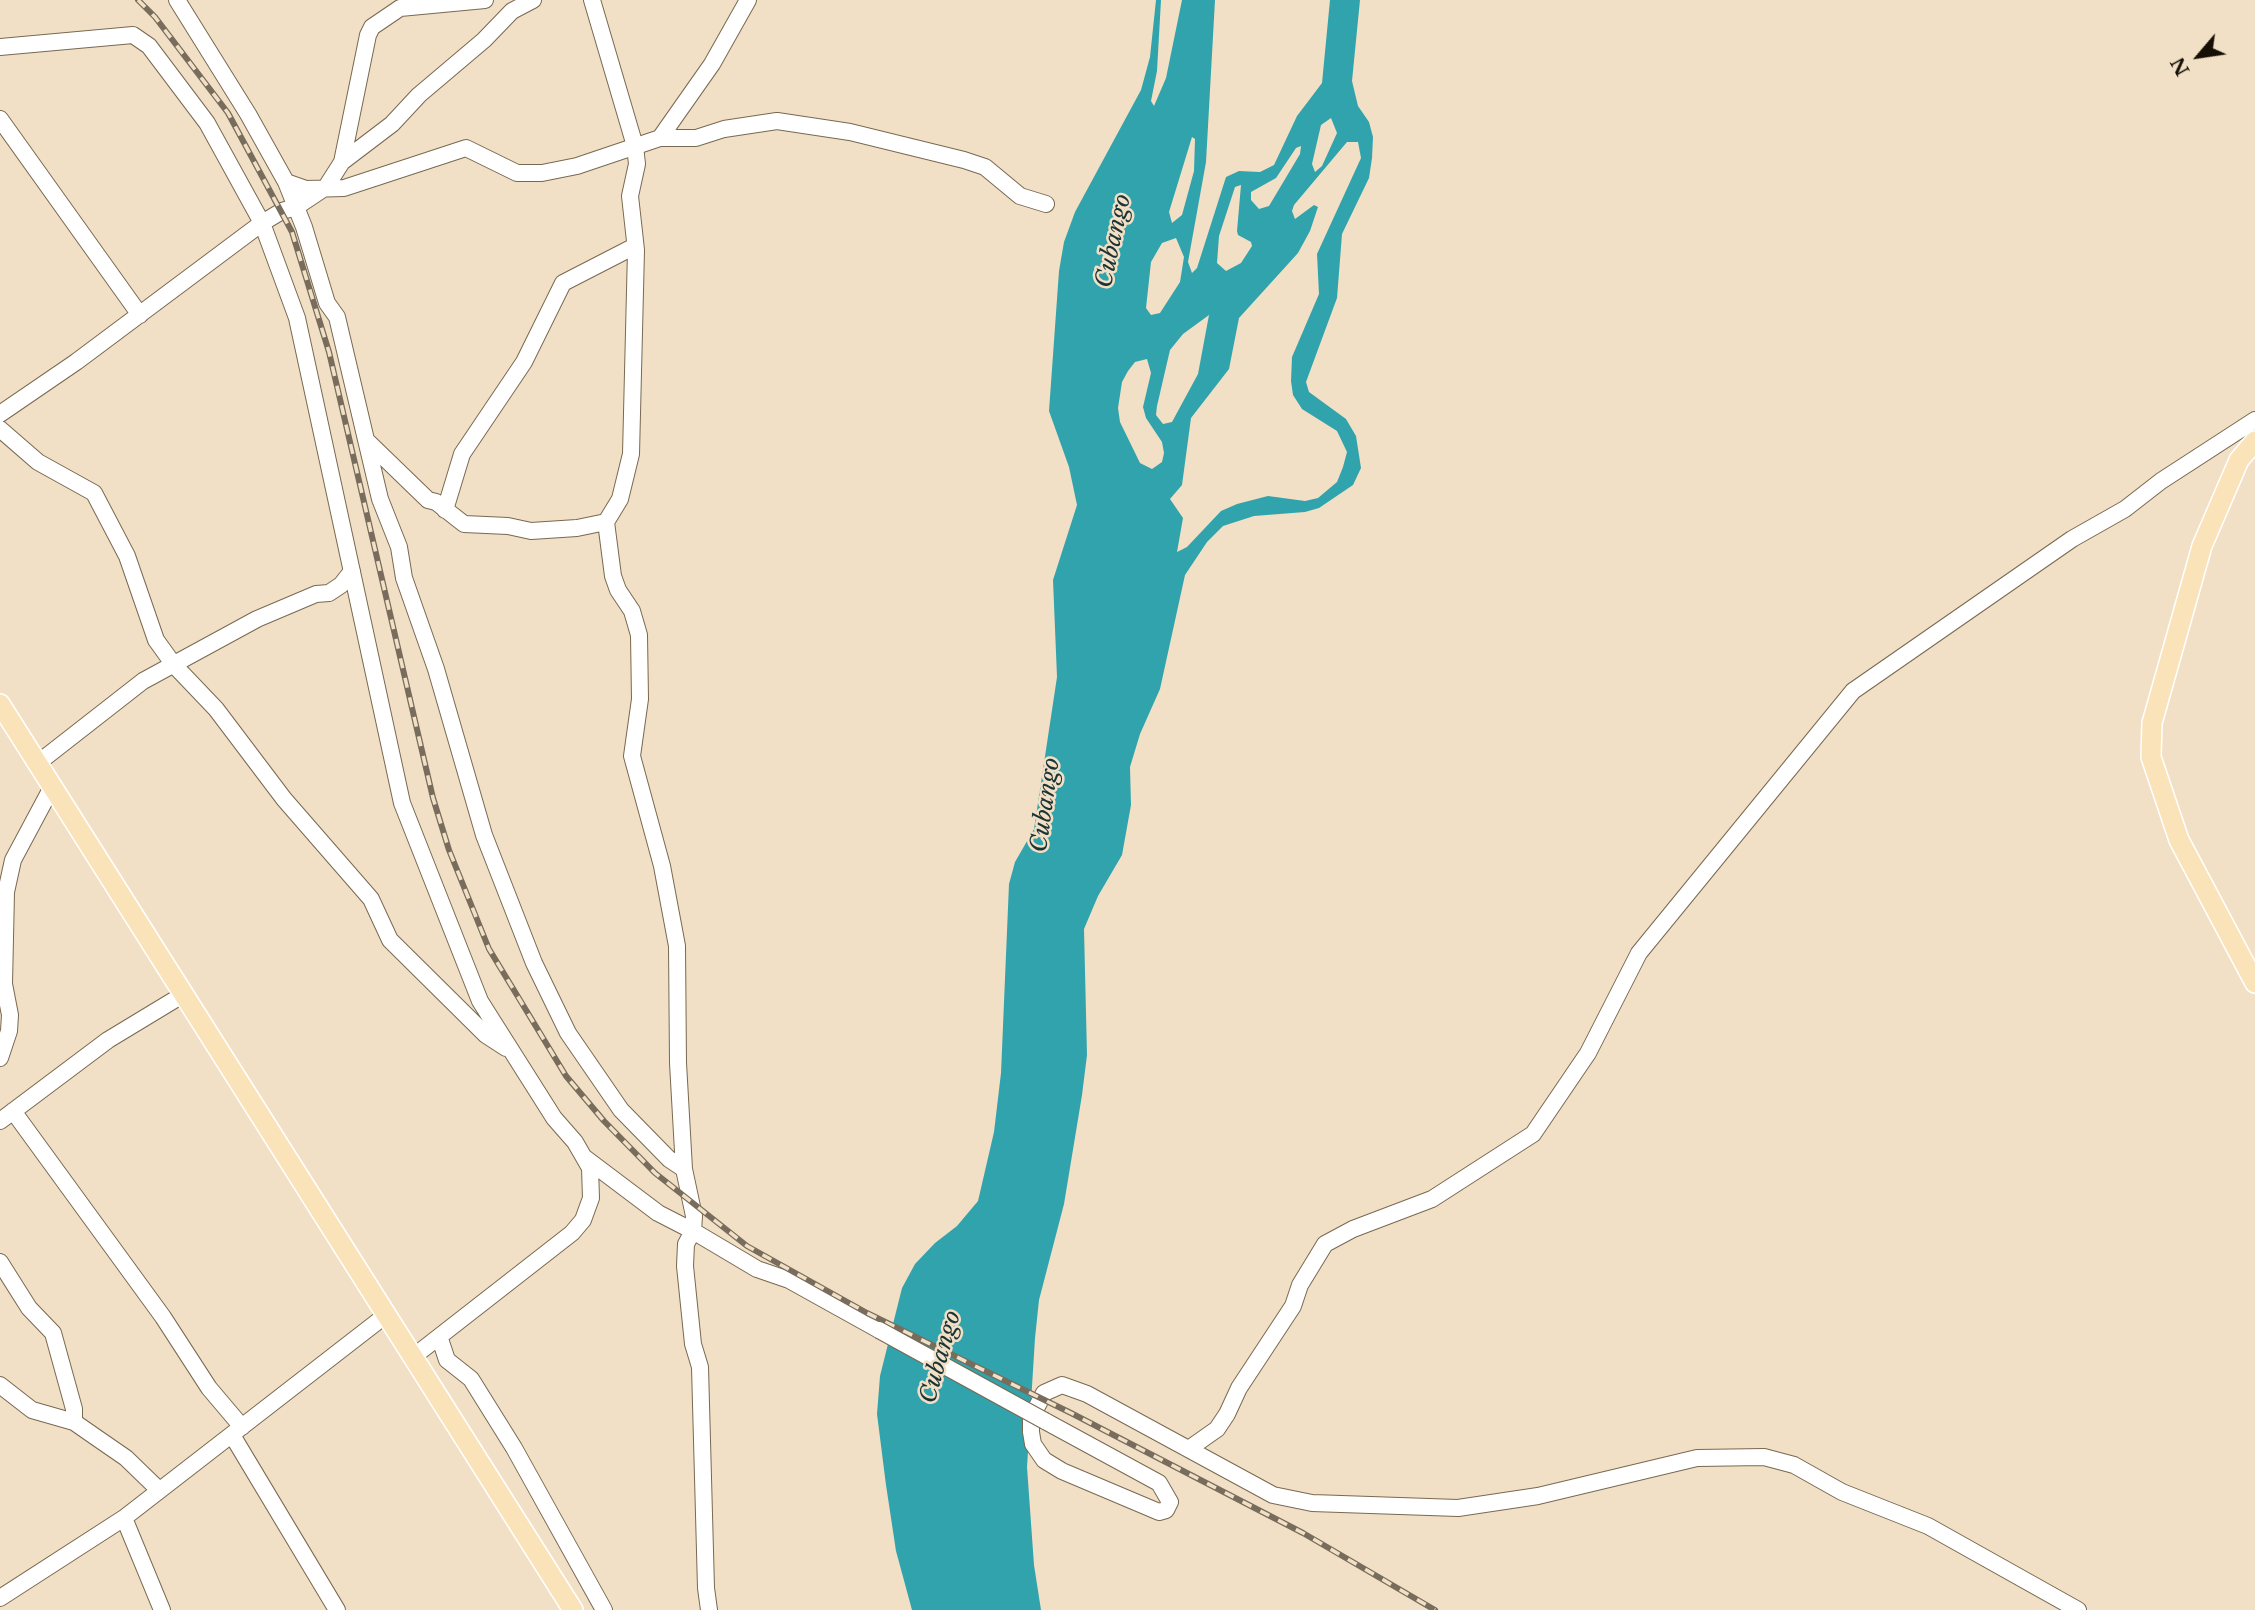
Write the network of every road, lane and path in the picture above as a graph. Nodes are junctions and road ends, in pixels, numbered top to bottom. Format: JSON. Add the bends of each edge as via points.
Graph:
{"nodes":[{"id":1,"x":177,"y":0,"type":"edge"},
{"id":2,"x":485,"y":0,"type":"edge"},
{"id":3,"x":533,"y":0,"type":"edge"},
{"id":4,"x":592,"y":0,"type":"edge"},
{"id":5,"x":748,"y":0,"type":"edge"},
{"id":6,"x":0,"y":47,"type":"edge"},
{"id":7,"x":0,"y":119,"type":"edge"},
{"id":8,"x":660,"y":138,"type":"junction"},
{"id":9,"x":635,"y":146,"type":"junction"},
{"id":10,"x":342,"y":162,"type":"junction"},
{"id":11,"x":286,"y":182,"type":"junction"},
{"id":12,"x":326,"y":187,"type":"junction"},
{"id":13,"x":1046,"y":204,"type":"dead end"},
{"id":14,"x":296,"y":207,"type":"junction"},
{"id":15,"x":262,"y":223,"type":"junction"},
{"id":16,"x":635,"y":246,"type":"junction"},
{"id":17,"x":140,"y":315,"type":"junction"},
{"id":18,"x":0,"y":414,"type":"edge"},
{"id":19,"x":2255,"y":420,"type":"edge"},
{"id":20,"x":0,"y":429,"type":"edge"},
{"id":21,"x":366,"y":440,"type":"junction"},
{"id":22,"x":2255,"y":441,"type":"edge"},
{"id":23,"x":445,"y":510,"type":"junction"},
{"id":24,"x":606,"y":522,"type":"junction"},
{"id":25,"x":352,"y":571,"type":"junction"},
{"id":26,"x":174,"y":665,"type":"junction"},
{"id":27,"x":0,"y":704,"type":"edge"},
{"id":28,"x":38,"y":763,"type":"junction"},
{"id":29,"x":52,"y":787,"type":"junction"},
{"id":30,"x":2255,"y":983,"type":"edge"},
{"id":31,"x":184,"y":994,"type":"junction"},
{"id":32,"x":511,"y":1052,"type":"junction"},
{"id":33,"x":0,"y":1058,"type":"edge"},
{"id":34,"x":4,"y":1115,"type":"edge"},
{"id":35,"x":585,"y":1158,"type":"junction"},
{"id":36,"x":684,"y":1169,"type":"junction"},
{"id":37,"x":693,"y":1231,"type":"junction"},
{"id":38,"x":0,"y":1262,"type":"edge"},
{"id":39,"x":386,"y":1315,"type":"junction"},
{"id":40,"x":440,"y":1339,"type":"junction"},
{"id":41,"x":413,"y":1357,"type":"junction"},
{"id":42,"x":0,"y":1385,"type":"edge"},
{"id":43,"x":74,"y":1422,"type":"junction"},
{"id":44,"x":237,"y":1431,"type":"junction"},
{"id":45,"x":1190,"y":1448,"type":"junction"},
{"id":46,"x":159,"y":1490,"type":"junction"},
{"id":47,"x":124,"y":1518,"type":"junction"},
{"id":48,"x":0,"y":1598,"type":"edge"},
{"id":49,"x":162,"y":1610,"type":"edge"},
{"id":50,"x":337,"y":1610,"type":"edge"},
{"id":51,"x":573,"y":1610,"type":"edge"},
{"id":52,"x":604,"y":1610,"type":"edge"},
{"id":53,"x":709,"y":1610,"type":"edge"},
{"id":54,"x":2078,"y":1610,"type":"edge"}],
"edges":[{"from":1,"to":11,"type":"street"},
{"from":2,"to":10,"type":"street","via":[[400,8],[372,27]]},
{"from":3,"to":10,"type":"street","via":[[512,11],[392,124]]},
{"from":4,"to":9,"type":"street"},
{"from":5,"to":8,"type":"street","via":[[712,64]]},
{"from":6,"to":15,"type":"street","via":[[133,35],[149,46],[207,123]]},
{"from":7,"to":17,"type":"street"},
{"from":8,"to":9,"type":"street"},
{"from":8,"to":13,"type":"street","via":[[696,138],[769,121],[834,129],[985,167],[1014,192]]},
{"from":9,"to":12,"type":"street","via":[[542,173],[517,173],[480,152],[456,149],[409,169],[344,188]]},
{"from":9,"to":16,"type":"street","via":[[637,164],[629,196]]},
{"from":10,"to":12,"type":"street"},
{"from":11,"to":12,"type":"street","via":[[306,189]]},
{"from":11,"to":14,"type":"street"},
{"from":12,"to":14,"type":"street"},
{"from":14,"to":15,"type":"street"},
{"from":14,"to":21,"type":"street","via":[[327,303],[337,317]]},
{"from":15,"to":17,"type":"street"},
{"from":15,"to":25,"type":"street","via":[[297,318]]},
{"from":16,"to":23,"type":"street","via":[[563,282],[524,362],[461,454]]},
{"from":16,"to":24,"type":"street","via":[[631,454],[620,499]]},
{"from":17,"to":18,"type":"street"},
{"from":19,"to":45,"type":"street","via":[[2124,509],[2072,538],[1853,691],[1639,953],[1588,1052],[1533,1134],[1432,1199],[1365,1223],[1325,1244],[1227,1414],[1217,1429]]},
{"from":20,"to":26,"type":"street","via":[[38,461],[94,493],[127,556],[156,640]]},
{"from":21,"to":23,"type":"street","via":[[420,493]]},
{"from":21,"to":36,"type":"street","via":[[484,835],[534,963],[568,1032],[607,1092],[652,1143]]},
{"from":22,"to":30,"type":"main road","via":[[2239,460],[2202,546],[2155,712],[2151,746],[2162,796],[2179,840]]},
{"from":23,"to":24,"type":"street","via":[[464,524],[531,531]]},
{"from":24,"to":36,"type":"street","via":[[613,576],[639,635],[640,699],[632,756],[663,866],[677,946]]},
{"from":25,"to":26,"type":"street","via":[[329,593],[257,619]]},
{"from":25,"to":32,"type":"street","via":[[402,803],[480,1001]]},
{"from":26,"to":28,"type":"street","via":[[143,681]]},
{"from":26,"to":32,"type":"street","via":[[216,709],[284,799],[371,899],[390,940],[486,1035]]},
{"from":27,"to":28,"type":"main road"},
{"from":28,"to":29,"type":"main road"},
{"from":29,"to":31,"type":"main road"},
{"from":29,"to":33,"type":"street","via":[[13,860],[6,892],[4,984],[10,1016]]},
{"from":31,"to":34,"type":"street","via":[[108,1040]]},
{"from":31,"to":39,"type":"main road"},
{"from":32,"to":35,"type":"street"},
{"from":34,"to":44,"type":"street","via":[[163,1317]]},
{"from":35,"to":37,"type":"street","via":[[658,1213]]},
{"from":35,"to":40,"type":"street","via":[[593,1182],[583,1220],[558,1247]]},
{"from":36,"to":37,"type":"street"},
{"from":37,"to":45,"type":"street","bridge":true,"via":[[757,1269],[789,1280],[879,1330],[1045,1421],[1159,1482],[1170,1505],[1159,1512],[1062,1471],[1044,1460],[1031,1432],[1031,1418],[1040,1399],[1056,1387],[1069,1387]]},
{"from":37,"to":53,"type":"street","via":[[685,1266],[693,1344],[700,1367]]},
{"from":38,"to":43,"type":"street","via":[[34,1314],[53,1333]]},
{"from":39,"to":41,"type":"main road"},
{"from":39,"to":44,"type":"street"},
{"from":40,"to":41,"type":"street"},
{"from":40,"to":52,"type":"street","via":[[447,1360],[471,1379],[514,1448]]},
{"from":41,"to":51,"type":"main road"},
{"from":42,"to":43,"type":"street","via":[[32,1410]]},
{"from":43,"to":46,"type":"street","via":[[126,1458]]},
{"from":44,"to":46,"type":"street"},
{"from":44,"to":50,"type":"street"},
{"from":45,"to":54,"type":"street","via":[[1282,1498],[1458,1508],[1538,1496],[1697,1458],[1764,1457],[1794,1465],[1842,1492],[1928,1526]]},
{"from":46,"to":47,"type":"street"},
{"from":47,"to":48,"type":"street"},
{"from":47,"to":49,"type":"street"}]}
